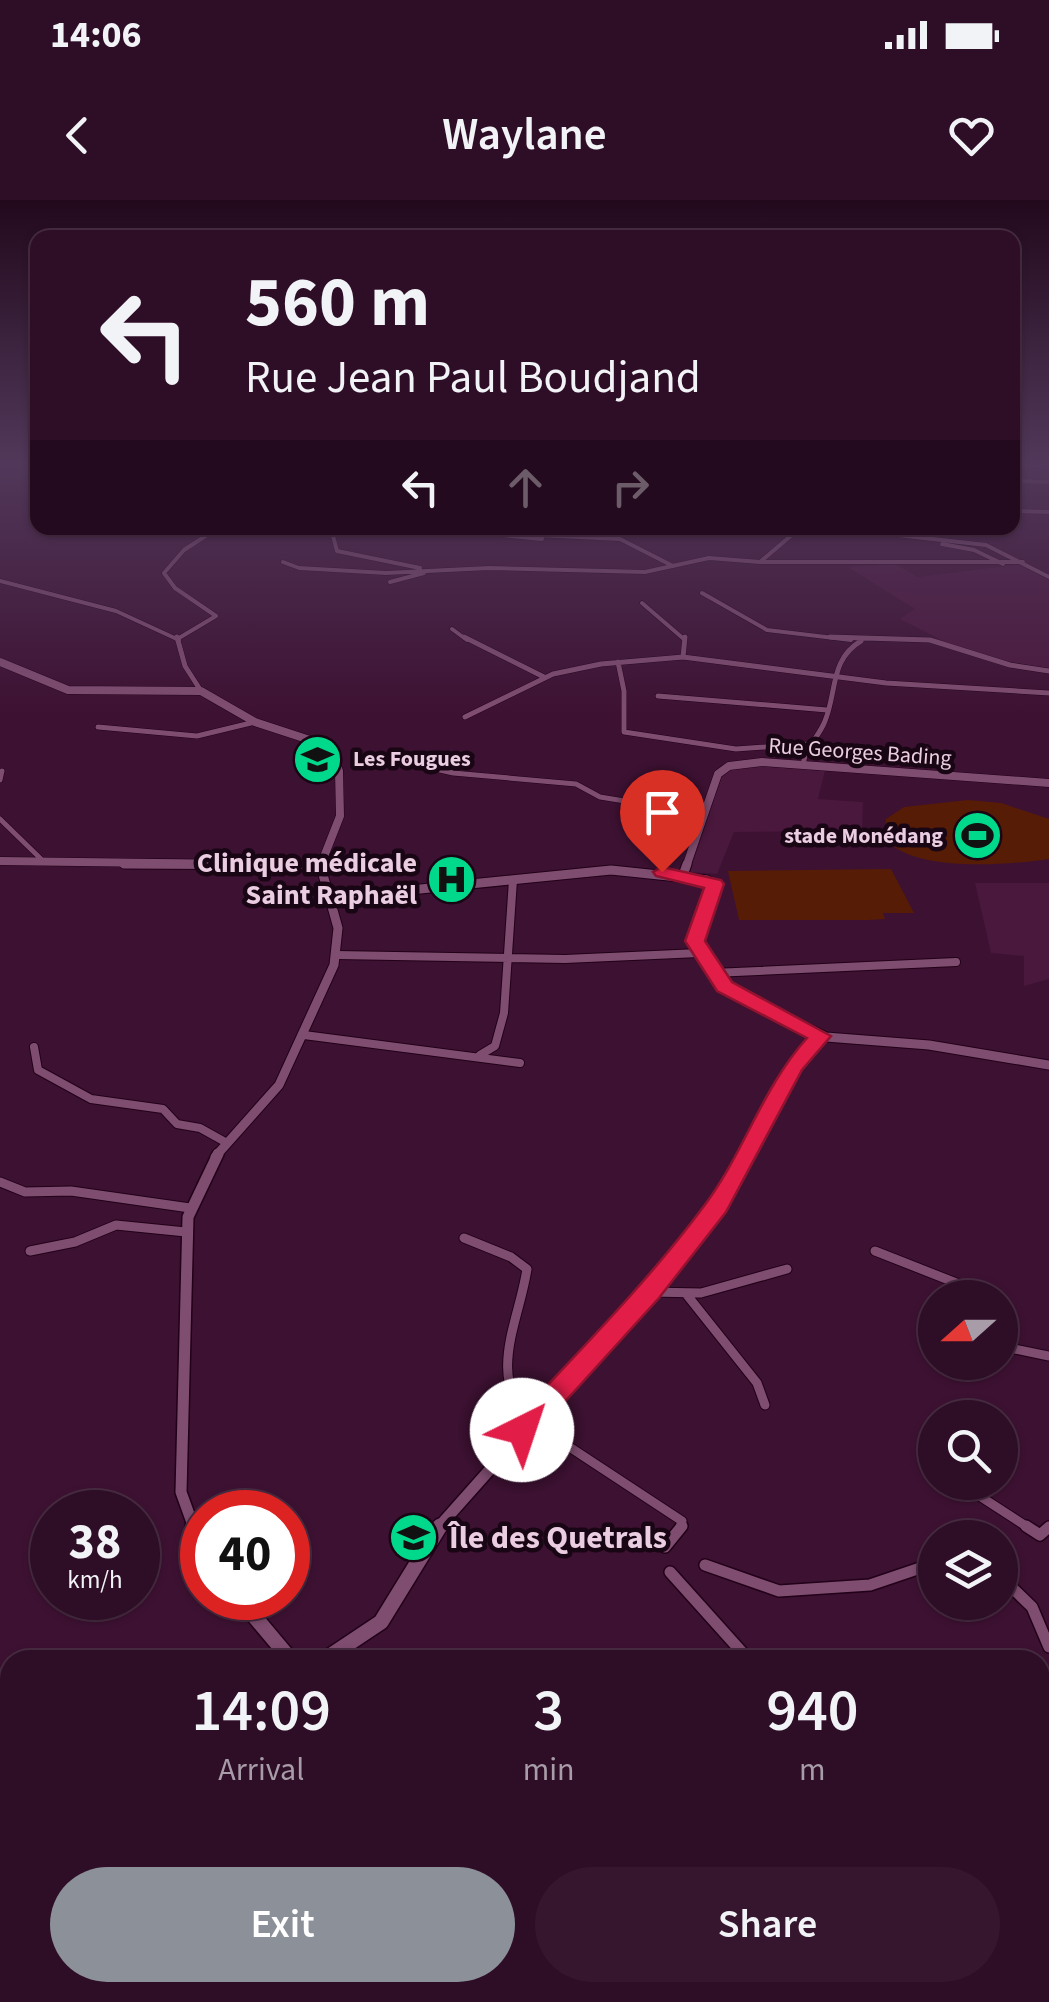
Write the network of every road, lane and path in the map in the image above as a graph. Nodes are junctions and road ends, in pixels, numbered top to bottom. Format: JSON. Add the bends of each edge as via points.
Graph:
{"nodes":[{"id":1,"x":192,"y":545,"type":"edge"},
{"id":2,"x":335,"y":545,"type":"edge"},
{"id":3,"x":636,"y":545,"type":"edge"},
{"id":4,"x":780,"y":545,"type":"edge"},
{"id":5,"x":948,"y":545,"type":"edge"},
{"id":6,"x":986,"y":545,"type":"edge"},
{"id":7,"x":282,"y":562,"type":"dead end"},
{"id":8,"x":760,"y":562,"type":"junction"},
{"id":9,"x":1023,"y":562,"type":"junction"},
{"id":10,"x":1003,"y":564,"type":"junction"},
{"id":11,"x":673,"y":566,"type":"junction"},
{"id":12,"x":429,"y":570,"type":"junction"},
{"id":13,"x":1049,"y":576,"type":"edge"},
{"id":14,"x":0,"y":581,"type":"edge"},
{"id":15,"x":390,"y":582,"type":"dead end"},
{"id":16,"x":702,"y":593,"type":"dead end"},
{"id":17,"x":642,"y":603,"type":"dead end"},
{"id":18,"x":452,"y":629,"type":"dead end"},
{"id":19,"x":178,"y":638,"type":"junction"},
{"id":20,"x":861,"y":641,"type":"junction"},
{"id":21,"x":683,"y":657,"type":"junction"},
{"id":22,"x":0,"y":662,"type":"edge"},
{"id":23,"x":618,"y":662,"type":"junction"},
{"id":24,"x":762,"y":669,"type":"junction"},
{"id":25,"x":1049,"y":670,"type":"edge"},
{"id":26,"x":544,"y":677,"type":"junction"},
{"id":27,"x":835,"y":678,"type":"junction"},
{"id":28,"x":760,"y":680,"type":"dead end"},
{"id":29,"x":201,"y":691,"type":"junction"},
{"id":30,"x":1049,"y":693,"type":"edge"},
{"id":31,"x":658,"y":696,"type":"dead end"},
{"id":32,"x":828,"y":710,"type":"junction"},
{"id":33,"x":465,"y":717,"type":"dead end"},
{"id":34,"x":255,"y":722,"type":"junction"},
{"id":35,"x":98,"y":728,"type":"dead end"},
{"id":36,"x":809,"y":744,"type":"junction"},
{"id":37,"x":405,"y":762,"type":"dead end"},
{"id":38,"x":803,"y":765,"type":"junction"},
{"id":39,"x":1049,"y":783,"type":"edge"},
{"id":40,"x":0,"y":819,"type":"edge"},
{"id":41,"x":698,"y":829,"type":"junction"},
{"id":42,"x":41,"y":859,"type":"junction"},
{"id":43,"x":0,"y":862,"type":"edge"},
{"id":44,"x":320,"y":864,"type":"junction"},
{"id":45,"x":683,"y":875,"type":"junction"},
{"id":46,"x":513,"y":880,"type":"junction"},
{"id":47,"x":331,"y":898,"type":"junction"},
{"id":48,"x":699,"y":953,"type":"junction"},
{"id":49,"x":337,"y":955,"type":"junction"},
{"id":50,"x":508,"y":957,"type":"junction"},
{"id":51,"x":956,"y":962,"type":"dead end"},
{"id":52,"x":713,"y":973,"type":"junction"},
{"id":53,"x":304,"y":1035,"type":"junction"},
{"id":54,"x":820,"y":1036,"type":"junction"},
{"id":55,"x":34,"y":1047,"type":"dead end"},
{"id":56,"x":476,"y":1056,"type":"junction"},
{"id":57,"x":520,"y":1063,"type":"dead end"},
{"id":58,"x":1049,"y":1064,"type":"edge"},
{"id":59,"x":227,"y":1143,"type":"junction"},
{"id":60,"x":0,"y":1182,"type":"edge"},
{"id":61,"x":190,"y":1208,"type":"junction"},
{"id":62,"x":186,"y":1232,"type":"junction"},
{"id":63,"x":464,"y":1238,"type":"dead end"},
{"id":64,"x":30,"y":1251,"type":"dead end"},
{"id":65,"x":875,"y":1251,"type":"dead end"},
{"id":66,"x":788,"y":1268,"type":"dead end"},
{"id":67,"x":949,"y":1280,"type":"edge"},
{"id":68,"x":650,"y":1292,"type":"junction"},
{"id":69,"x":687,"y":1294,"type":"junction"},
{"id":70,"x":1018,"y":1350,"type":"edge"},
{"id":71,"x":1049,"y":1356,"type":"edge"},
{"id":72,"x":765,"y":1405,"type":"dead end"},
{"id":73,"x":530,"y":1421,"type":"junction"},
{"id":74,"x":181,"y":1490,"type":"edge"},
{"id":75,"x":986,"y":1500,"type":"edge"},
{"id":76,"x":1049,"y":1527,"type":"edge"},
{"id":77,"x":664,"y":1547,"type":"dead end"},
{"id":78,"x":705,"y":1565,"type":"dead end"},
{"id":79,"x":918,"y":1569,"type":"edge"},
{"id":80,"x":670,"y":1572,"type":"dead end"},
{"id":81,"x":1018,"y":1587,"type":"edge"},
{"id":82,"x":255,"y":1620,"type":"edge"},
{"id":83,"x":1049,"y":1648,"type":"edge"},
{"id":84,"x":278,"y":1650,"type":"edge"},
{"id":85,"x":339,"y":1650,"type":"edge"},
{"id":86,"x":740,"y":1650,"type":"edge"}],
"edges":[{"from":1,"to":19,"type":"street","via":[[164,573],[216,616]]},
{"from":2,"to":12,"type":"street"},
{"from":3,"to":11,"type":"street"},
{"from":4,"to":8,"type":"street"},
{"from":5,"to":10,"type":"street"},
{"from":6,"to":9,"type":"street"},
{"from":7,"to":12,"type":"street","via":[[354,572]]},
{"from":8,"to":10,"type":"street","via":[[820,568]]},
{"from":8,"to":11,"type":"street","via":[[716,557]]},
{"from":9,"to":10,"type":"street"},
{"from":9,"to":13,"type":"street"},
{"from":11,"to":12,"type":"street","via":[[639,572]]},
{"from":12,"to":15,"type":"street"},
{"from":14,"to":19,"type":"street","via":[[116,611]]},
{"from":16,"to":20,"type":"street","via":[[768,630]]},
{"from":17,"to":21,"type":"street","via":[[686,636]]},
{"from":18,"to":26,"type":"street"},
{"from":19,"to":29,"type":"street"},
{"from":20,"to":25,"type":"street","via":[[936,641]]},
{"from":20,"to":27,"type":"street","via":[[847,648]]},
{"from":21,"to":23,"type":"street"},
{"from":21,"to":24,"type":"street"},
{"from":22,"to":29,"type":"street","via":[[68,690]]},
{"from":23,"to":26,"type":"street"},
{"from":23,"to":36,"type":"street","via":[[624,732],[736,749]]},
{"from":24,"to":27,"type":"street"},
{"from":24,"to":28,"type":"street"},
{"from":26,"to":33,"type":"street"},
{"from":27,"to":30,"type":"street"},
{"from":27,"to":32,"type":"street"},
{"from":29,"to":34,"type":"street"},
{"from":31,"to":32,"type":"street"},
{"from":32,"to":36,"type":"street"},
{"from":34,"to":35,"type":"street","via":[[197,736]]},
{"from":34,"to":44,"type":"street","via":[[319,743],[338,765],[340,816]]},
{"from":36,"to":38,"type":"street"},
{"from":37,"to":41,"type":"street","via":[[576,784]]},
{"from":38,"to":39,"type":"street","name":"Rue Georges Bading"},
{"from":38,"to":41,"type":"street","name":"Rue Georges Bading","via":[[724,767]]},
{"from":40,"to":42,"type":"street"},
{"from":41,"to":45,"type":"street","name":"Rue Georges Bading"},
{"from":42,"to":43,"type":"street"},
{"from":42,"to":44,"type":"street","via":[[202,870]]},
{"from":44,"to":47,"type":"street"},
{"from":45,"to":46,"type":"street","via":[[610,870]]},
{"from":45,"to":48,"type":"street","via":[[716,887],[696,931]]},
{"from":46,"to":47,"type":"street"},
{"from":46,"to":50,"type":"street"},
{"from":47,"to":49,"type":"street"},
{"from":48,"to":50,"type":"street"},
{"from":48,"to":52,"type":"street"},
{"from":49,"to":50,"type":"street"},
{"from":49,"to":53,"type":"street"},
{"from":50,"to":56,"type":"street","via":[[495,1046]]},
{"from":51,"to":52,"type":"street"},
{"from":52,"to":54,"type":"street","via":[[728,990]]},
{"from":53,"to":56,"type":"street"},
{"from":53,"to":59,"type":"street","via":[[273,1094]]},
{"from":54,"to":58,"type":"street"},
{"from":54,"to":68,"type":"street","via":[[792,1068],[717,1207]]},
{"from":55,"to":59,"type":"street","via":[[38,1070],[51,1080],[91,1099],[163,1109],[178,1124]]},
{"from":56,"to":57,"type":"street"},
{"from":59,"to":61,"type":"street","via":[[202,1176]]},
{"from":60,"to":61,"type":"street","via":[[25,1192],[71,1191]]},
{"from":61,"to":62,"type":"street"},
{"from":62,"to":64,"type":"street","via":[[116,1226]]},
{"from":62,"to":74,"type":"street"},
{"from":63,"to":73,"type":"street","via":[[527,1269],[506,1388]]},
{"from":65,"to":67,"type":"street"},
{"from":66,"to":69,"type":"street"},
{"from":68,"to":69,"type":"street"},
{"from":68,"to":73,"type":"street"},
{"from":69,"to":72,"type":"street","via":[[757,1383]]},
{"from":70,"to":71,"type":"street"},
{"from":73,"to":77,"type":"street","via":[[682,1520]]},
{"from":73,"to":85,"type":"street","via":[[437,1528],[381,1622]]},
{"from":75,"to":76,"type":"street","via":[[1040,1535]]},
{"from":78,"to":79,"type":"street","via":[[780,1591],[870,1585]]},
{"from":80,"to":86,"type":"street"},
{"from":81,"to":83,"type":"street","via":[[1041,1618]]},
{"from":82,"to":84,"type":"street"}]}
